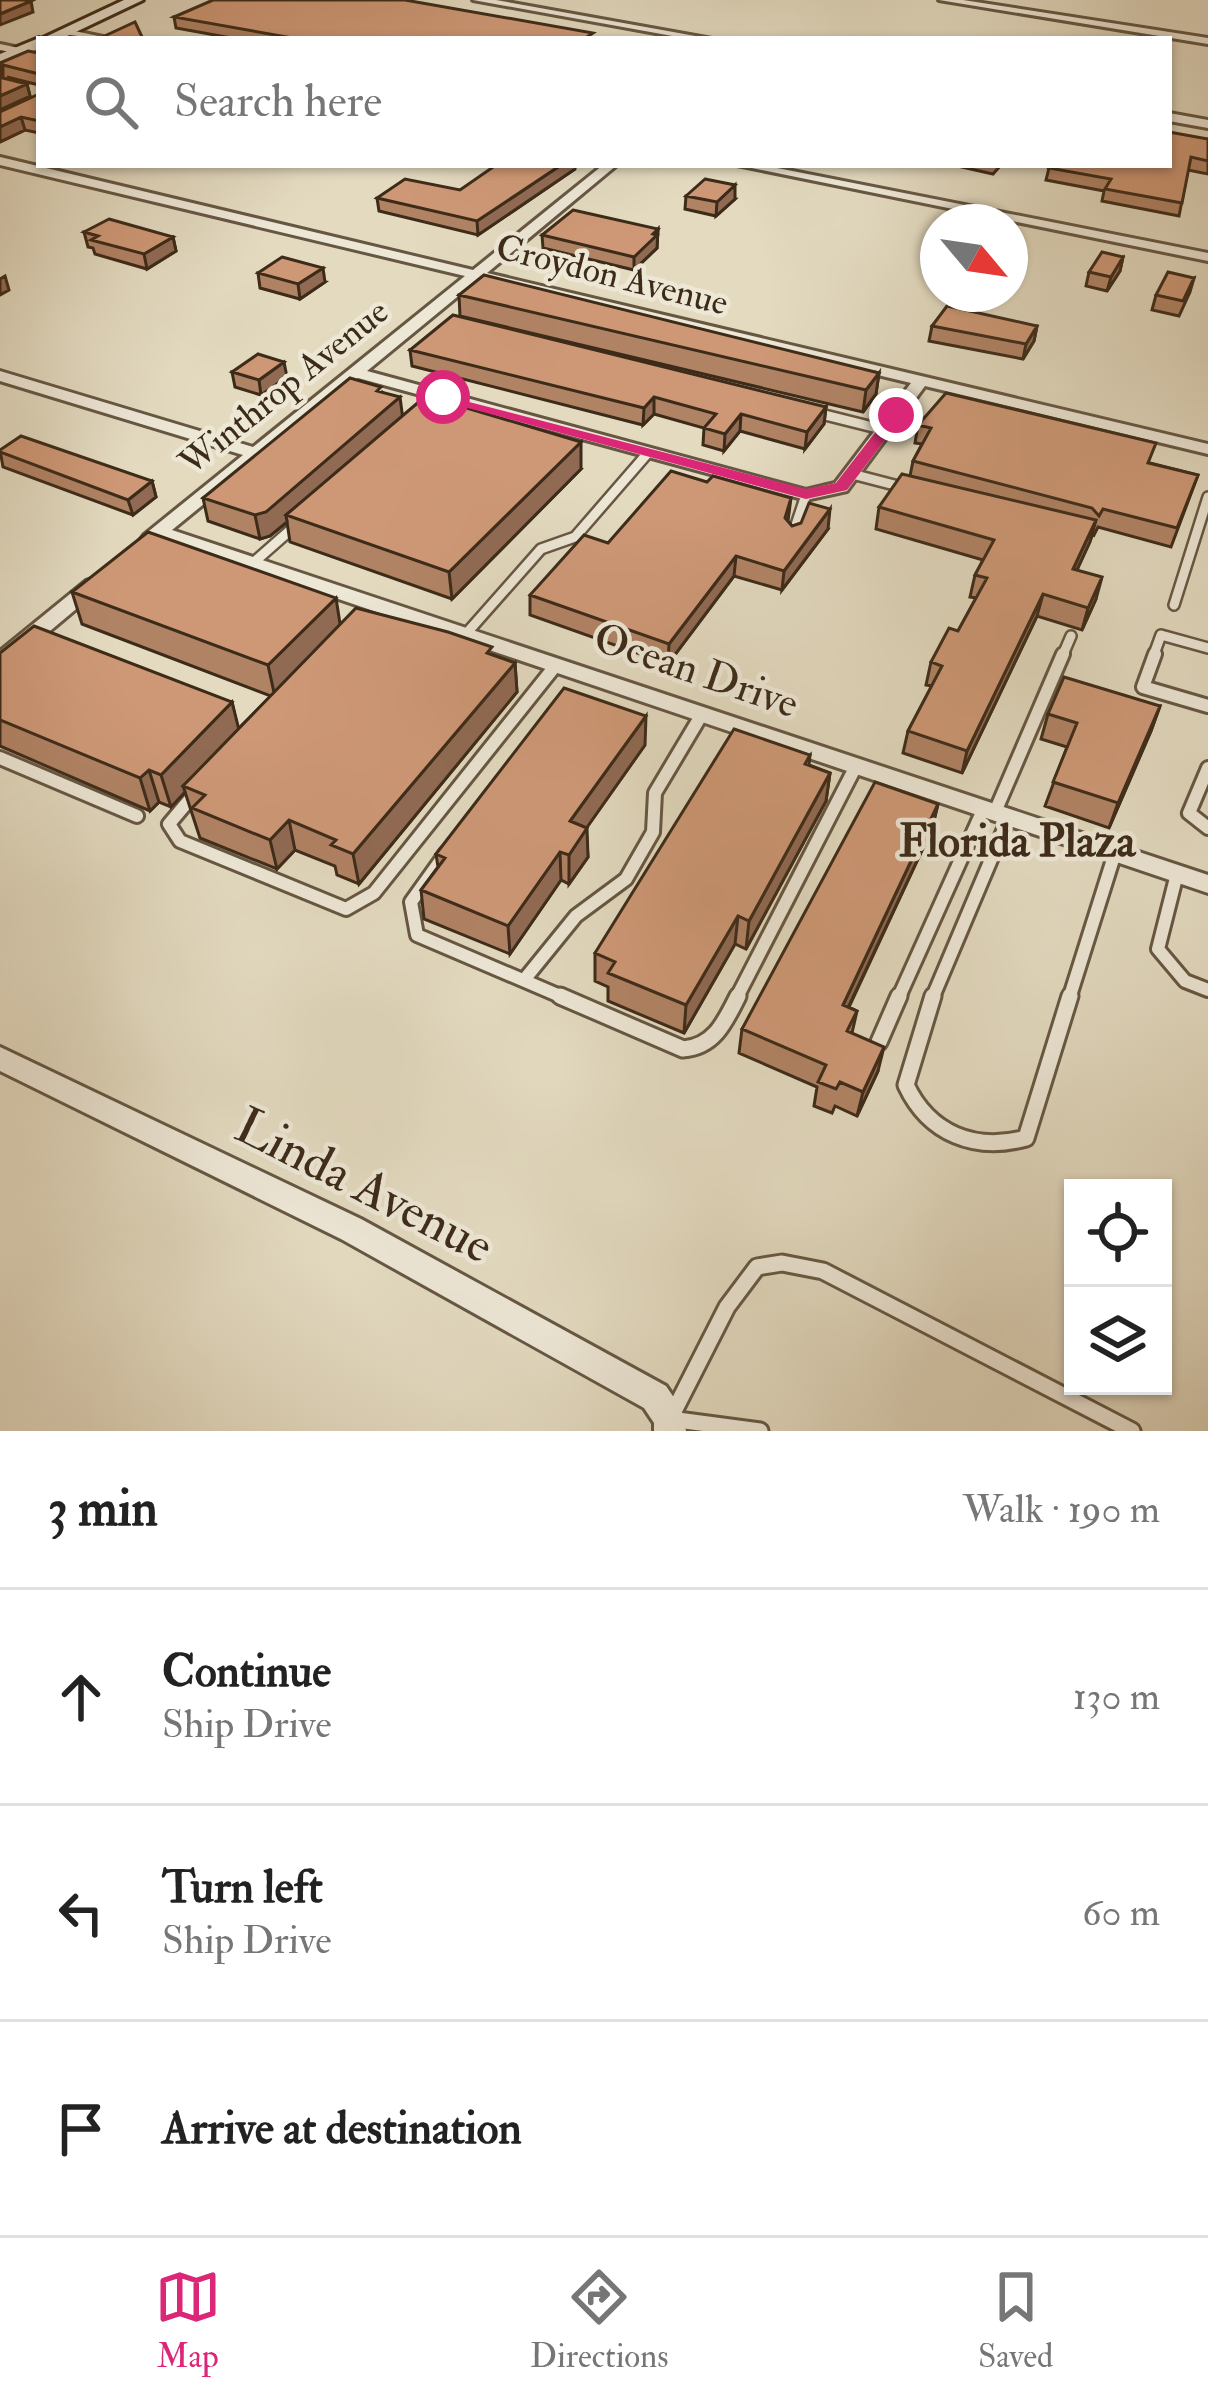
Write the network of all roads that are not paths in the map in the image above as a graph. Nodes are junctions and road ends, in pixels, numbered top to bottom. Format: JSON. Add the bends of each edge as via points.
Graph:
{"nodes":[{"id":1,"x":136,"y":0,"type":"edge"},
{"id":2,"x":478,"y":0,"type":"edge"},
{"id":3,"x":944,"y":0,"type":"edge"},
{"id":4,"x":57,"y":36,"type":"edge"},
{"id":5,"x":689,"y":36,"type":"edge"},
{"id":6,"x":1208,"y":41,"type":"edge"},
{"id":7,"x":36,"y":44,"type":"edge"},
{"id":8,"x":0,"y":47,"type":"edge"},
{"id":9,"x":20,"y":51,"type":"junction"},
{"id":10,"x":0,"y":60,"type":"edge"},
{"id":11,"x":1172,"y":118,"type":"edge"},
{"id":12,"x":1208,"y":124,"type":"edge"},
{"id":13,"x":0,"y":161,"type":"edge"},
{"id":14,"x":607,"y":168,"type":"edge"},
{"id":15,"x":758,"y":168,"type":"edge"},
{"id":16,"x":1208,"y":257,"type":"edge"},
{"id":17,"x":477,"y":272,"type":"junction"},
{"id":18,"x":352,"y":372,"type":"junction"},
{"id":19,"x":0,"y":376,"type":"edge"},
{"id":20,"x":920,"y":382,"type":"junction"},
{"id":21,"x":443,"y":397,"type":"junction"},
{"id":22,"x":790,"y":406,"type":"edge"},
{"id":23,"x":425,"y":412,"type":"edge"},
{"id":24,"x":885,"y":430,"type":"junction"},
{"id":25,"x":1208,"y":449,"type":"edge"},
{"id":26,"x":255,"y":453,"type":"junction"},
{"id":27,"x":647,"y":454,"type":"junction"},
{"id":28,"x":852,"y":474,"type":"junction"},
{"id":29,"x":915,"y":490,"type":"edge"},
{"id":30,"x":806,"y":494,"type":"junction"},
{"id":31,"x":1208,"y":497,"type":"edge"},
{"id":32,"x":304,"y":518,"type":"edge"},
{"id":33,"x":792,"y":537,"type":"edge"},
{"id":34,"x":150,"y":539,"type":"joint"},
{"id":35,"x":253,"y":563,"type":"junction"},
{"id":36,"x":106,"y":575,"type":"edge"},
{"id":37,"x":1174,"y":605,"type":"dead end"},
{"id":38,"x":465,"y":634,"type":"junction"},
{"id":39,"x":1071,"y":637,"type":"dead end"},
{"id":40,"x":1208,"y":648,"type":"edge"},
{"id":41,"x":0,"y":662,"type":"edge"},
{"id":42,"x":556,"y":665,"type":"junction"},
{"id":43,"x":582,"y":674,"type":"junction"},
{"id":44,"x":568,"y":693,"type":"edge"},
{"id":45,"x":1208,"y":706,"type":"edge"},
{"id":46,"x":702,"y":714,"type":"junction"},
{"id":47,"x":0,"y":758,"type":"edge"},
{"id":48,"x":856,"y":766,"type":"junction"},
{"id":49,"x":1208,"y":768,"type":"edge"},
{"id":50,"x":205,"y":782,"type":"edge"},
{"id":51,"x":996,"y":813,"type":"junction"},
{"id":52,"x":137,"y":816,"type":"dead end"},
{"id":53,"x":1208,"y":828,"type":"edge"},
{"id":54,"x":452,"y":844,"type":"edge"},
{"id":55,"x":1115,"y":853,"type":"junction"},
{"id":56,"x":1177,"y":874,"type":"junction"},
{"id":57,"x":1208,"y":884,"type":"edge"},
{"id":58,"x":524,"y":980,"type":"junction"},
{"id":59,"x":1208,"y":989,"type":"edge"},
{"id":60,"x":879,"y":1042,"type":"edge"},
{"id":61,"x":0,"y":1058,"type":"edge"},
{"id":62,"x":670,"y":1425,"type":"edge"},
{"id":63,"x":760,"y":1431,"type":"edge"},
{"id":64,"x":1132,"y":1431,"type":"edge"}],
"edges":[{"from":1,"to":4,"type":"main road"},
{"from":2,"to":5,"type":"street"},
{"from":3,"to":6,"type":"street"},
{"from":7,"to":9,"type":"main road"},
{"from":8,"to":9,"type":"street"},
{"from":9,"to":10,"type":"main road"},
{"from":11,"to":12,"type":"street"},
{"from":13,"to":17,"type":"street","name":"Croydon Avenue"},
{"from":14,"to":17,"type":"street","name":"Winthrop Avenue"},
{"from":15,"to":16,"type":"street"},
{"from":17,"to":18,"type":"street","name":"Winthrop Avenue"},
{"from":17,"to":20,"type":"street","name":"Croydon Avenue"},
{"from":18,"to":21,"type":"street"},
{"from":18,"to":26,"type":"street","name":"Winthrop Avenue"},
{"from":19,"to":26,"type":"street"},
{"from":20,"to":24,"type":"street"},
{"from":20,"to":25,"type":"street","name":"Croydon Avenue"},
{"from":21,"to":23,"type":"lane"},
{"from":21,"to":27,"type":"street"},
{"from":22,"to":24,"type":"lane"},
{"from":24,"to":28,"type":"street"},
{"from":26,"to":34,"type":"street","name":"Winthrop Avenue"},
{"from":27,"to":30,"type":"street"},
{"from":27,"to":38,"type":"lane","via":[[575,537],[542,549]]},
{"from":28,"to":29,"type":"lane"},
{"from":28,"to":30,"type":"street","via":[[841,487]]},
{"from":30,"to":33,"type":"lane"},
{"from":31,"to":37,"type":"lane"},
{"from":32,"to":35,"type":"lane"},
{"from":34,"to":35,"type":"street","name":"Ocean Drive"},
{"from":35,"to":38,"type":"street","name":"Ocean Drive","via":[[370,613]]},
{"from":36,"to":41,"type":"street"},
{"from":38,"to":42,"type":"street","name":"Ocean Drive"},
{"from":39,"to":51,"type":"lane"},
{"from":40,"to":45,"type":"lane","via":[[1161,635],[1143,687]]},
{"from":42,"to":43,"type":"street","name":"Ocean Drive"},
{"from":42,"to":50,"type":"lane","via":[[356,907],[180,842],[170,824]]},
{"from":43,"to":44,"type":"lane"},
{"from":43,"to":46,"type":"street","name":"Ocean Drive"},
{"from":46,"to":48,"type":"street","name":"Ocean Drive"},
{"from":46,"to":58,"type":"lane","via":[[655,794],[653,832],[626,879],[576,916]]},
{"from":47,"to":52,"type":"lane"},
{"from":48,"to":51,"type":"street","name":"Ocean Drive"},
{"from":48,"to":58,"type":"lane","via":[[710,1042],[683,1049]]},
{"from":49,"to":53,"type":"lane","via":[[1190,813]]},
{"from":51,"to":55,"type":"street","name":"Ocean Drive"},
{"from":51,"to":55,"type":"lane","via":[[906,1085],[924,1118],[973,1143],[1026,1138]]},
{"from":51,"to":60,"type":"lane"},
{"from":54,"to":58,"type":"lane","via":[[409,902],[408,922],[417,935]]},
{"from":55,"to":56,"type":"street","name":"Ocean Drive"},
{"from":56,"to":57,"type":"street","name":"Ocean Drive"},
{"from":56,"to":59,"type":"lane","via":[[1158,949],[1185,981]]},
{"from":61,"to":62,"type":"street","name":"Linda Avenue","via":[[351,1229],[655,1397]]},
{"from":62,"to":63,"type":"lane"},
{"from":62,"to":64,"type":"lane","via":[[727,1307],[757,1267],[782,1263],[823,1270]]}]}
